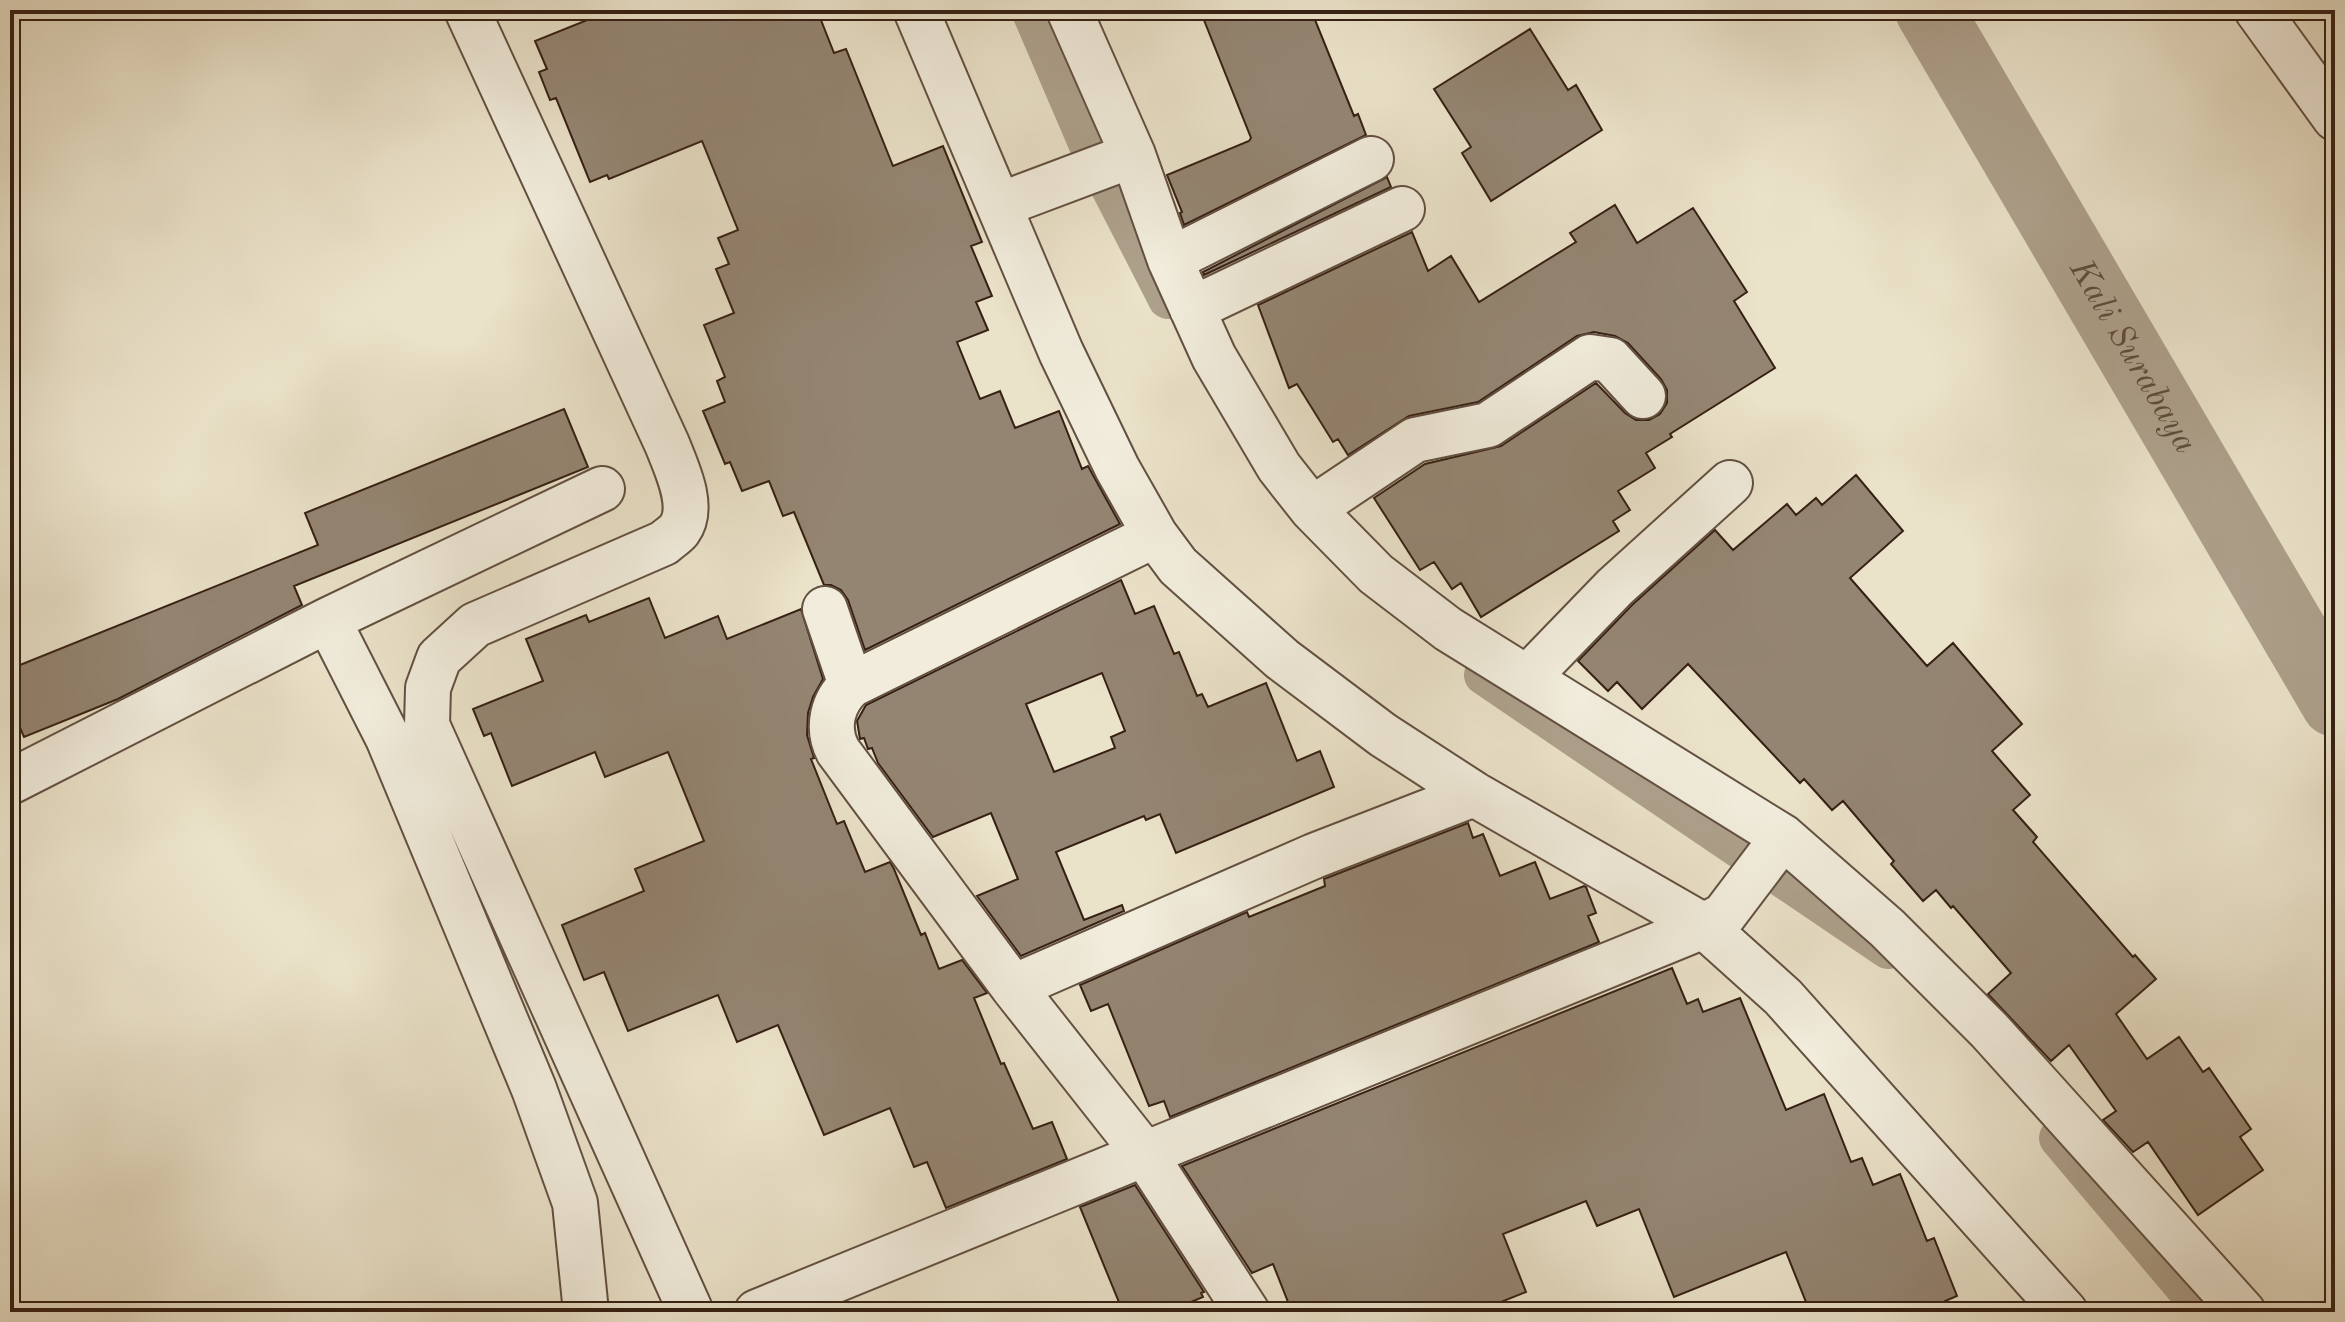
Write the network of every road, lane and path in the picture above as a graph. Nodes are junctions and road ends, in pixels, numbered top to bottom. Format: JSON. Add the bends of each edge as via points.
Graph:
{"nodes":[{"id":1,"x":467,"y":10,"type":"edge"},
{"id":2,"x":916,"y":10,"type":"edge"},
{"id":3,"x":1069,"y":10,"type":"edge"},
{"id":4,"x":2257,"y":10,"type":"edge"},
{"id":5,"x":2335,"y":118,"type":"edge"},
{"id":6,"x":1126,"y":157,"type":"junction"},
{"id":7,"x":1371,"y":159,"type":"dead end"},
{"id":8,"x":1017,"y":198,"type":"junction"},
{"id":9,"x":1402,"y":209,"type":"dead end"},
{"id":10,"x":1170,"y":260,"type":"junction"},
{"id":11,"x":1192,"y":309,"type":"junction"},
{"id":12,"x":1643,"y":396,"type":"dead end"},
{"id":13,"x":1730,"y":483,"type":"dead end"},
{"id":14,"x":602,"y":489,"type":"dead end"},
{"id":15,"x":1312,"y":509,"type":"junction"},
{"id":16,"x":1155,"y":535,"type":"junction"},
{"id":17,"x":825,"y":609,"type":"dead end"},
{"id":18,"x":328,"y":620,"type":"junction"},
{"id":19,"x":1528,"y":677,"type":"junction"},
{"id":20,"x":851,"y":685,"type":"junction"},
{"id":21,"x":10,"y":782,"type":"edge"},
{"id":22,"x":1474,"y":794,"type":"junction"},
{"id":23,"x":1779,"y":842,"type":"junction"},
{"id":24,"x":1714,"y":921,"type":"junction"},
{"id":25,"x":1013,"y":987,"type":"junction"},
{"id":26,"x":1144,"y":1153,"type":"junction"},
{"id":27,"x":586,"y":1312,"type":"edge"},
{"id":28,"x":691,"y":1312,"type":"edge"},
{"id":29,"x":757,"y":1312,"type":"edge"},
{"id":30,"x":1247,"y":1312,"type":"edge"},
{"id":31,"x":2065,"y":1312,"type":"edge"},
{"id":32,"x":2243,"y":1312,"type":"edge"}],
"edges":[{"from":1,"to":28,"type":"street","via":[[667,444],[685,500],[679,530],[664,543],[475,625],[439,658],[428,688],[427,725]]},
{"from":2,"to":8,"type":"street"},
{"from":3,"to":6,"type":"street"},
{"from":4,"to":5,"type":"street"},
{"from":6,"to":8,"type":"street"},
{"from":6,"to":10,"type":"street"},
{"from":7,"to":10,"type":"street"},
{"from":8,"to":16,"type":"street","via":[[1061,352]]},
{"from":9,"to":11,"type":"street"},
{"from":10,"to":11,"type":"street"},
{"from":11,"to":15,"type":"street","via":[[1259,436]]},
{"from":12,"to":15,"type":"street","via":[[1610,360],[1590,357],[1488,425],[1415,440]]},
{"from":13,"to":19,"type":"street","via":[[1615,587]]},
{"from":14,"to":18,"type":"street"},
{"from":15,"to":19,"type":"street","via":[[1406,600]]},
{"from":16,"to":20,"type":"street"},
{"from":16,"to":22,"type":"street","via":[[1178,566],[1282,659],[1383,735]]},
{"from":17,"to":20,"type":"street"},
{"from":18,"to":21,"type":"street"},
{"from":18,"to":27,"type":"street","via":[[388,738],[534,1089],[575,1203]]},
{"from":19,"to":23,"type":"street"},
{"from":20,"to":25,"type":"street","via":[[835,704],[832,734],[838,751]]},
{"from":22,"to":24,"type":"street"},
{"from":22,"to":25,"type":"street","via":[[1314,856]]},
{"from":23,"to":24,"type":"street"},
{"from":23,"to":32,"type":"street","via":[[1887,928],[1979,1020]]},
{"from":24,"to":26,"type":"street"},
{"from":24,"to":31,"type":"street"},
{"from":25,"to":26,"type":"street"},
{"from":26,"to":29,"type":"street"},
{"from":26,"to":30,"type":"street"}]}
